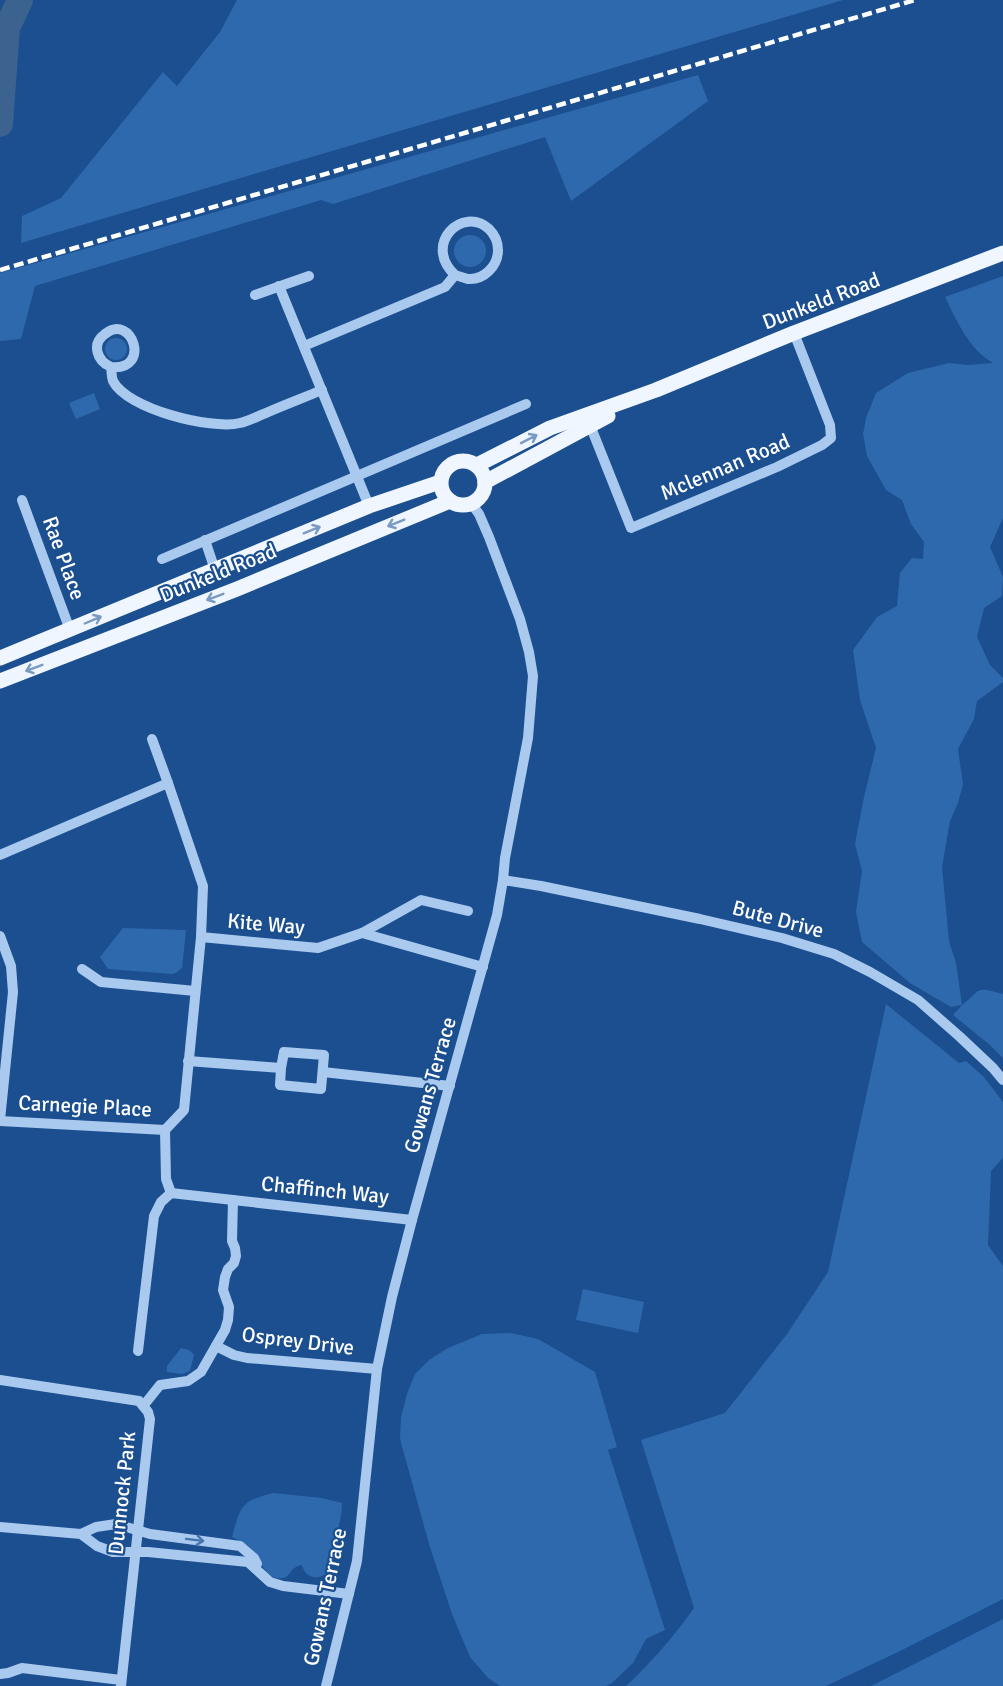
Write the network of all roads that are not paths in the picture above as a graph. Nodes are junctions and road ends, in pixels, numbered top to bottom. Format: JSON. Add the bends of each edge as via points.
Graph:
{"nodes":[{"id":1,"x":1003,"y":253,"type":"edge"},
{"id":2,"x":455,"y":275,"type":"junction"},
{"id":3,"x":309,"y":276,"type":"dead end"},
{"id":4,"x":279,"y":286,"type":"junction"},
{"id":5,"x":255,"y":295,"type":"dead end"},
{"id":6,"x":794,"y":333,"type":"junction"},
{"id":7,"x":304,"y":346,"type":"junction"},
{"id":8,"x":111,"y":367,"type":"dead end"},
{"id":9,"x":322,"y":390,"type":"junction"},
{"id":10,"x":656,"y":390,"type":"junction"},
{"id":11,"x":526,"y":404,"type":"dead end"},
{"id":12,"x":590,"y":425,"type":"junction"},
{"id":13,"x":477,"y":465,"type":"junction"},
{"id":14,"x":356,"y":475,"type":"junction"},
{"id":15,"x":440,"y":482,"type":"junction"},
{"id":16,"x":485,"y":482,"type":"junction"},
{"id":17,"x":22,"y":500,"type":"dead end"},
{"id":18,"x":450,"y":501,"type":"junction"},
{"id":19,"x":471,"y":503,"type":"junction"},
{"id":20,"x":369,"y":506,"type":"junction"},
{"id":21,"x":205,"y":540,"type":"junction"},
{"id":22,"x":162,"y":559,"type":"dead end"},
{"id":23,"x":215,"y":570,"type":"junction"},
{"id":24,"x":70,"y":630,"type":"junction"},
{"id":25,"x":0,"y":658,"type":"edge"},
{"id":26,"x":0,"y":681,"type":"edge"},
{"id":27,"x":152,"y":739,"type":"dead end"},
{"id":28,"x":168,"y":783,"type":"junction"},
{"id":29,"x":0,"y":855,"type":"edge"},
{"id":30,"x":503,"y":880,"type":"junction"},
{"id":31,"x":468,"y":911,"type":"dead end"},
{"id":32,"x":362,"y":933,"type":"junction"},
{"id":33,"x":0,"y":936,"type":"edge"},
{"id":34,"x":201,"y":937,"type":"junction"},
{"id":35,"x":483,"y":967,"type":"junction"},
{"id":36,"x":82,"y":969,"type":"dead end"},
{"id":37,"x":195,"y":991,"type":"junction"},
{"id":38,"x":188,"y":1061,"type":"junction"},
{"id":39,"x":281,"y":1068,"type":"junction"},
{"id":40,"x":323,"y":1072,"type":"junction"},
{"id":41,"x":1003,"y":1080,"type":"edge"},
{"id":42,"x":450,"y":1086,"type":"junction"},
{"id":43,"x":0,"y":1120,"type":"edge"},
{"id":44,"x":165,"y":1130,"type":"junction"},
{"id":45,"x":171,"y":1192,"type":"junction"},
{"id":46,"x":233,"y":1200,"type":"junction"},
{"id":47,"x":412,"y":1220,"type":"junction"},
{"id":48,"x":216,"y":1346,"type":"junction"},
{"id":49,"x":138,"y":1352,"type":"dead end"},
{"id":50,"x":377,"y":1369,"type":"junction"},
{"id":51,"x":0,"y":1380,"type":"edge"},
{"id":52,"x":144,"y":1406,"type":"junction"},
{"id":53,"x":0,"y":1527,"type":"edge"},
{"id":54,"x":137,"y":1530,"type":"junction"},
{"id":55,"x":81,"y":1534,"type":"junction"},
{"id":56,"x":136,"y":1552,"type":"junction"},
{"id":57,"x":263,"y":1575,"type":"junction"},
{"id":58,"x":349,"y":1594,"type":"junction"},
{"id":59,"x":0,"y":1674,"type":"edge"},
{"id":60,"x":121,"y":1683,"type":"edge"},
{"id":61,"x":327,"y":1686,"type":"edge"}],
"edges":[{"from":1,"to":6,"type":"main road","name":"Dunkeld Road"},
{"from":2,"to":2,"type":"street","via":[[474,279],[494,266],[498,244],[486,227],[464,222],[448,232],[442,257]]},
{"from":2,"to":7,"type":"street","via":[[445,287]]},
{"from":3,"to":4,"type":"street"},
{"from":4,"to":5,"type":"street"},
{"from":4,"to":7,"type":"street"},
{"from":6,"to":10,"type":"main road","name":"Dunkeld Road"},
{"from":6,"to":12,"type":"street","name":"Mclennan Road","via":[[830,425],[831,438],[777,467],[631,528]]},
{"from":7,"to":9,"type":"street"},
{"from":8,"to":9,"type":"street","via":[[114,383],[133,400],[164,413],[219,424],[241,423]]},
{"from":9,"to":14,"type":"street"},
{"from":10,"to":12,"type":"main road","name":"Dunkeld Road"},
{"from":13,"to":10,"type":"main road","name":"Dunkeld Road","one_way":true,"via":[[550,428]]},
{"from":11,"to":14,"type":"street","name":"Dunkeld Road"},
{"from":12,"to":16,"type":"main road","name":"Dunkeld Road"},
{"from":13,"to":15,"type":"main road","via":[[457,461],[450,464]]},
{"from":13,"to":16,"type":"main road"},
{"from":14,"to":20,"type":"street"},
{"from":14,"to":21,"type":"street","name":"Dunkeld Road"},
{"from":15,"to":18,"type":"main road"},
{"from":15,"to":20,"type":"main road","name":"Dunkeld Road"},
{"from":16,"to":19,"type":"main road","via":[[481,496]]},
{"from":17,"to":24,"type":"street","name":"Rae Place"},
{"from":18,"to":19,"type":"main road"},
{"from":18,"to":26,"type":"main road","name":"Dunkeld Road","one_way":true},
{"from":19,"to":30,"type":"street","name":"Gowans Terrace","via":[[489,537],[520,618],[533,676],[528,738]]},
{"from":23,"to":20,"type":"main road","name":"Dunkeld Road","one_way":true},
{"from":21,"to":22,"type":"street","name":"Dunkeld Road"},
{"from":21,"to":23,"type":"street"},
{"from":24,"to":23,"type":"main road","name":"Dunkeld Road","one_way":true},
{"from":24,"to":25,"type":"main road","name":"Dunkeld Road"},
{"from":27,"to":28,"type":"street","name":"Carnegie Place"},
{"from":28,"to":29,"type":"street"},
{"from":28,"to":34,"type":"street","name":"Carnegie Place","via":[[203,886]]},
{"from":30,"to":35,"type":"street","name":"Gowans Terrace"},
{"from":30,"to":41,"type":"street","name":"Bute Drive","via":[[700,919],[834,954],[918,1000]]},
{"from":31,"to":32,"type":"street","name":"Kite Way","via":[[421,900]]},
{"from":32,"to":34,"type":"street","name":"Kite Way","via":[[318,948]]},
{"from":32,"to":35,"type":"street"},
{"from":33,"to":43,"type":"street","via":[[11,966],[13,992]]},
{"from":34,"to":37,"type":"street","name":"Carnegie Place"},
{"from":35,"to":42,"type":"street","name":"Gowans Terrace"},
{"from":36,"to":37,"type":"street","via":[[101,982]]},
{"from":37,"to":38,"type":"street","name":"Carnegie Place"},
{"from":38,"to":39,"type":"street"},
{"from":38,"to":44,"type":"street","name":"Carnegie Place","via":[[184,1110]]},
{"from":39,"to":40,"type":"street","via":[[284,1052],[324,1055]]},
{"from":39,"to":40,"type":"street","via":[[280,1085],[321,1089]]},
{"from":40,"to":42,"type":"street"},
{"from":42,"to":47,"type":"street","name":"Gowans Terrace"},
{"from":43,"to":44,"type":"street","name":"Carnegie Place"},
{"from":44,"to":45,"type":"street","via":[[166,1179]]},
{"from":45,"to":46,"type":"street"},
{"from":45,"to":49,"type":"street","via":[[154,1216]]},
{"from":46,"to":47,"type":"street","name":"Chaffinch Way"},
{"from":46,"to":48,"type":"street","name":"Dunnock Park","via":[[231,1229],[236,1256],[225,1277],[228,1320]]},
{"from":47,"to":50,"type":"street","name":"Gowans Terrace"},
{"from":48,"to":50,"type":"street","name":"Osprey Drive","via":[[247,1358]]},
{"from":48,"to":52,"type":"street","name":"Dunnock Park","via":[[201,1371],[188,1381],[160,1385]]},
{"from":50,"to":58,"type":"street","name":"Gowans Terrace","via":[[358,1554]]},
{"from":51,"to":52,"type":"street","via":[[139,1401]]},
{"from":52,"to":54,"type":"street","name":"Dunnock Park","via":[[150,1419]]},
{"from":53,"to":55,"type":"street"},
{"from":54,"to":55,"type":"street","via":[[116,1524]]},
{"from":54,"to":56,"type":"street","name":"Dunnock Park"},
{"from":54,"to":57,"type":"street","one_way":true,"via":[[240,1546],[254,1558]]},
{"from":55,"to":56,"type":"street","via":[[113,1552]]},
{"from":56,"to":57,"type":"street","via":[[248,1562]]},
{"from":56,"to":60,"type":"street","name":"Dunnock Park"},
{"from":57,"to":58,"type":"street","via":[[283,1586]]},
{"from":58,"to":61,"type":"street","name":"Gowans Terrace"},
{"from":59,"to":60,"type":"street","via":[[22,1668]]}]}
